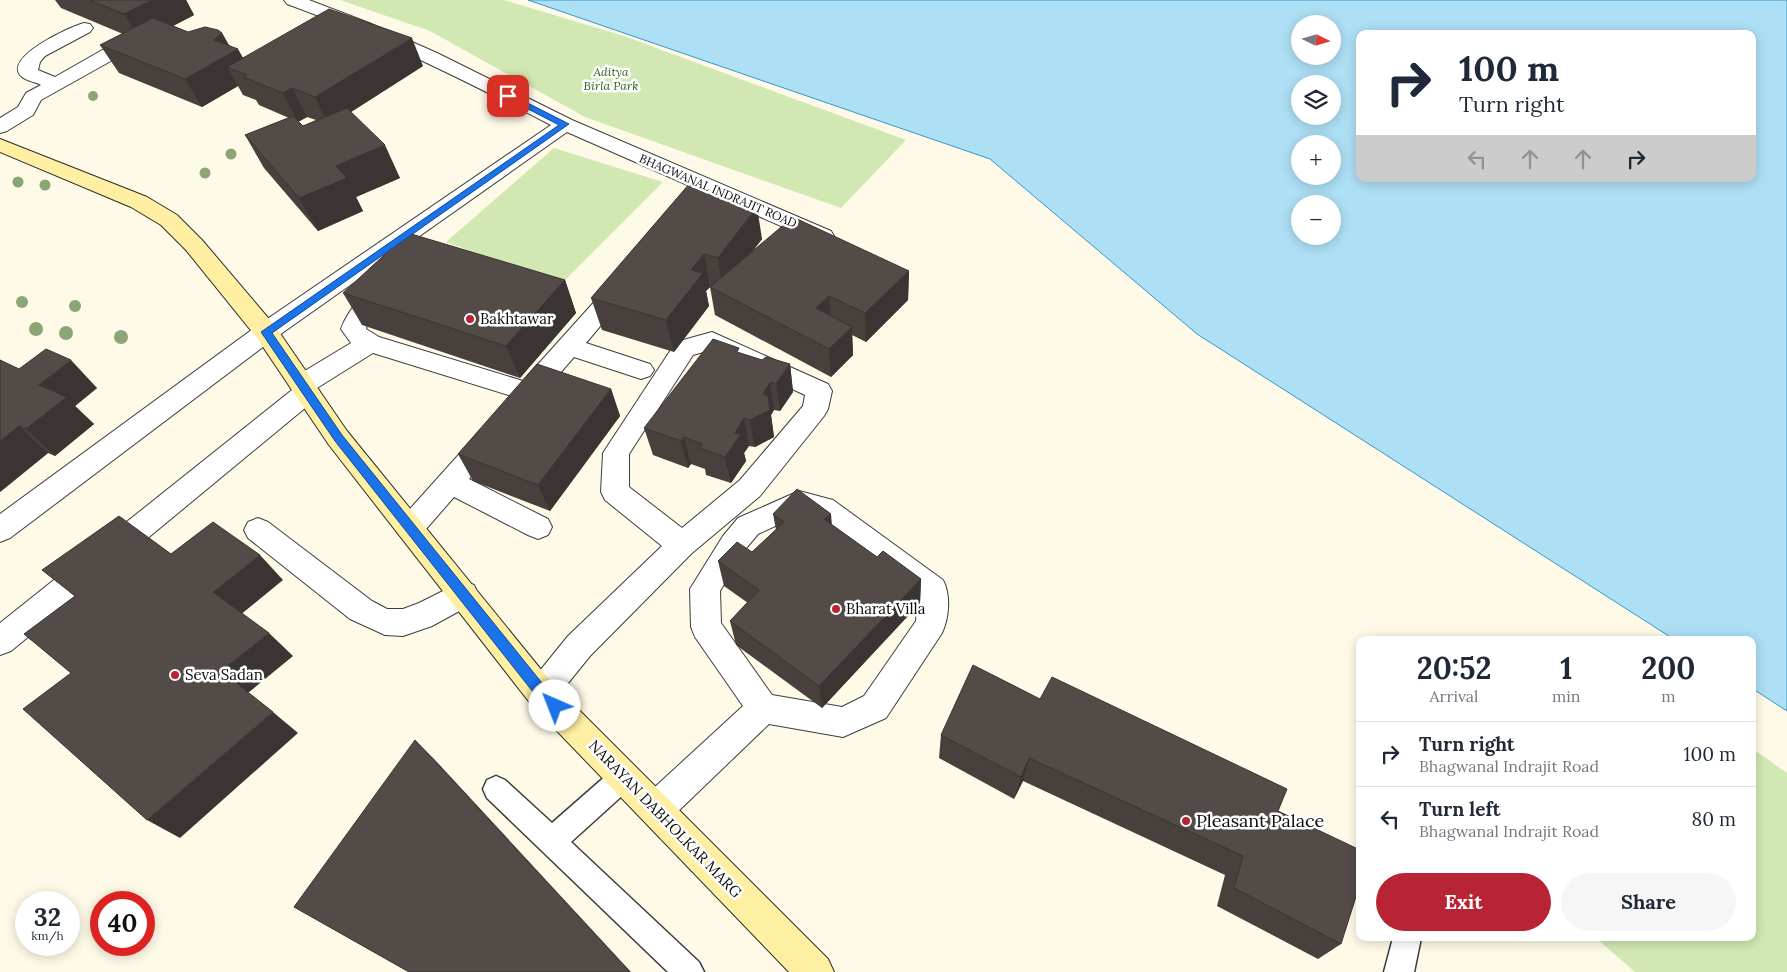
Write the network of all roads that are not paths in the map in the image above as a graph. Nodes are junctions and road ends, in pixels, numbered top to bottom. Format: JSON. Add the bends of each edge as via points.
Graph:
{"nodes":[{"id":1,"x":293,"y":0,"type":"edge"},
{"id":2,"x":84,"y":28,"type":"dead end"},
{"id":3,"x":111,"y":53,"type":"dead end"},
{"id":4,"x":56,"y":84,"type":"junction"},
{"id":5,"x":564,"y":124,"type":"junction"},
{"id":6,"x":0,"y":127,"type":"edge"},
{"id":7,"x":0,"y":145,"type":"edge"},
{"id":8,"x":845,"y":245,"type":"edge"},
{"id":9,"x":634,"y":272,"type":"edge"},
{"id":10,"x":405,"y":277,"type":"edge"},
{"id":11,"x":266,"y":332,"type":"junction"},
{"id":12,"x":370,"y":343,"type":"junction"},
{"id":13,"x":569,"y":346,"type":"junction"},
{"id":14,"x":641,"y":370,"type":"dead end"},
{"id":15,"x":304,"y":389,"type":"junction"},
{"id":16,"x":529,"y":392,"type":"junction"},
{"id":17,"x":450,"y":482,"type":"junction"},
{"id":18,"x":538,"y":527,"type":"edge"},
{"id":19,"x":410,"y":528,"type":"junction"},
{"id":20,"x":0,"y":530,"type":"edge"},
{"id":21,"x":258,"y":530,"type":"dead end"},
{"id":22,"x":682,"y":545,"type":"junction"},
{"id":23,"x":462,"y":594,"type":"junction"},
{"id":24,"x":0,"y":641,"type":"edge"},
{"id":25,"x":542,"y":693,"type":"junction"},
{"id":26,"x":763,"y":708,"type":"junction"},
{"id":27,"x":625,"y":776,"type":"junction"},
{"id":28,"x":496,"y":789,"type":"dead end"},
{"id":29,"x":656,"y":809,"type":"junction"},
{"id":30,"x":552,"y":841,"type":"junction"},
{"id":31,"x":1406,"y":941,"type":"edge"},
{"id":32,"x":689,"y":972,"type":"edge"},
{"id":33,"x":815,"y":972,"type":"edge"},
{"id":34,"x":1399,"y":972,"type":"edge"}],
"edges":[{"from":1,"to":5,"type":"street","name":"BHAGWANAL INDRAJIT ROAD","via":[[339,15],[429,56]]},
{"from":2,"to":4,"type":"street","via":[[41,51],[28,63],[29,73]]},
{"from":3,"to":4,"type":"street"},
{"from":4,"to":6,"type":"street","via":[[33,97],[26,111]]},
{"from":5,"to":8,"type":"street","name":"BHAGWANAL INDRAJIT ROAD","via":[[701,196]]},
{"from":5,"to":11,"type":"street"},
{"from":7,"to":11,"type":"street","name":"NARAYAN DABHOLKAR MARG","via":[[139,202],[169,220],[194,245]]},
{"from":9,"to":13,"type":"street"},
{"from":10,"to":12,"type":"street","via":[[361,312],[355,321],[352,329]]},
{"from":11,"to":15,"type":"street","name":"NARAYAN DABHOLKAR MARG"},
{"from":11,"to":20,"type":"street"},
{"from":12,"to":15,"type":"street"},
{"from":12,"to":16,"type":"street"},
{"from":13,"to":14,"type":"street"},
{"from":13,"to":16,"type":"street"},
{"from":15,"to":19,"type":"street","name":"NARAYAN DABHOLKAR MARG","via":[[338,438]]},
{"from":15,"to":24,"type":"street"},
{"from":16,"to":17,"type":"street"},
{"from":17,"to":18,"type":"street"},
{"from":17,"to":19,"type":"street"},
{"from":19,"to":23,"type":"street","name":"NARAYAN DABHOLKAR MARG"},
{"from":21,"to":23,"type":"street","via":[[361,610],[392,624],[429,613]]},
{"from":22,"to":22,"type":"street","via":[[750,488],[815,410],[819,391],[712,341],[685,348],[616,453],[615,492]]},
{"from":22,"to":25,"type":"street","via":[[579,646]]},
{"from":23,"to":25,"type":"street","name":"NARAYAN DABHOLKAR MARG"},
{"from":25,"to":27,"type":"street","name":"NARAYAN DABHOLKAR MARG"},
{"from":26,"to":26,"type":"street","via":[[842,722],[875,708],[931,624],[933,589],[823,508],[799,502],[748,526],[705,589],[706,627]]},
{"from":26,"to":29,"type":"street"},
{"from":27,"to":29,"type":"street","name":"NARAYAN DABHOLKAR MARG"},
{"from":27,"to":30,"type":"lane"},
{"from":28,"to":30,"type":"lane"},
{"from":29,"to":33,"type":"street","name":"NARAYAN DABHOLKAR MARG"},
{"from":30,"to":32,"type":"lane"},
{"from":31,"to":34,"type":"lane"}]}
